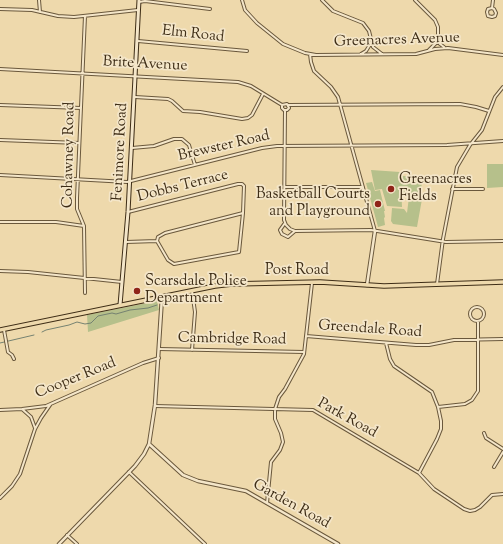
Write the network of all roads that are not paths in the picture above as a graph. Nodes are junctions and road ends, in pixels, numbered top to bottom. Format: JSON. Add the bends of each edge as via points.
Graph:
{"nodes":[{"id":1,"x":39,"y":0,"type":"edge"},
{"id":2,"x":144,"y":0,"type":"edge"},
{"id":3,"x":242,"y":0,"type":"edge"},
{"id":4,"x":322,"y":0,"type":"edge"},
{"id":5,"x":415,"y":0,"type":"edge"},
{"id":6,"x":493,"y":0,"type":"edge"},
{"id":7,"x":139,"y":1,"type":"edge"},
{"id":8,"x":492,"y":8,"type":"junction"},
{"id":9,"x":0,"y":9,"type":"edge"},
{"id":10,"x":210,"y":9,"type":"dead end"},
{"id":11,"x":138,"y":10,"type":"junction"},
{"id":12,"x":40,"y":12,"type":"junction"},
{"id":13,"x":85,"y":16,"type":"junction"},
{"id":14,"x":438,"y":39,"type":"junction"},
{"id":15,"x":138,"y":40,"type":"junction"},
{"id":16,"x":371,"y":43,"type":"junction"},
{"id":17,"x":446,"y":48,"type":"junction"},
{"id":18,"x":246,"y":51,"type":"dead end"},
{"id":19,"x":426,"y":52,"type":"junction"},
{"id":20,"x":310,"y":54,"type":"junction"},
{"id":21,"x":361,"y":55,"type":"junction"},
{"id":22,"x":382,"y":55,"type":"junction"},
{"id":23,"x":503,"y":55,"type":"edge"},
{"id":24,"x":0,"y":69,"type":"edge"},
{"id":25,"x":82,"y":73,"type":"junction"},
{"id":26,"x":136,"y":76,"type":"junction"},
{"id":27,"x":503,"y":87,"type":"edge"},
{"id":28,"x":263,"y":94,"type":"junction"},
{"id":29,"x":134,"y":97,"type":"junction"},
{"id":30,"x":0,"y":105,"type":"edge"},
{"id":31,"x":282,"y":105,"type":"junction"},
{"id":32,"x":288,"y":105,"type":"junction"},
{"id":33,"x":340,"y":105,"type":"junction"},
{"id":34,"x":81,"y":108,"type":"junction"},
{"id":35,"x":284,"y":110,"type":"junction"},
{"id":36,"x":489,"y":111,"type":"junction"},
{"id":37,"x":0,"y":140,"type":"edge"},
{"id":38,"x":503,"y":141,"type":"edge"},
{"id":39,"x":80,"y":143,"type":"junction"},
{"id":40,"x":471,"y":144,"type":"junction"},
{"id":41,"x":284,"y":145,"type":"junction"},
{"id":42,"x":352,"y":145,"type":"junction"},
{"id":43,"x":132,"y":148,"type":"junction"},
{"id":44,"x":195,"y":165,"type":"junction"},
{"id":45,"x":0,"y":175,"type":"edge"},
{"id":46,"x":78,"y":180,"type":"junction"},
{"id":47,"x":130,"y":181,"type":"junction"},
{"id":48,"x":284,"y":187,"type":"junction"},
{"id":49,"x":364,"y":187,"type":"junction"},
{"id":50,"x":483,"y":188,"type":"dead end"},
{"id":51,"x":452,"y":189,"type":"junction"},
{"id":52,"x":128,"y":212,"type":"junction"},
{"id":53,"x":243,"y":213,"type":"junction"},
{"id":54,"x":0,"y":222,"type":"edge"},
{"id":55,"x":285,"y":223,"type":"junction"},
{"id":56,"x":84,"y":226,"type":"junction"},
{"id":57,"x":295,"y":231,"type":"junction"},
{"id":58,"x":375,"y":231,"type":"junction"},
{"id":59,"x":156,"y":241,"type":"junction"},
{"id":60,"x":443,"y":241,"type":"junction"},
{"id":61,"x":503,"y":241,"type":"edge"},
{"id":62,"x":126,"y":242,"type":"junction"},
{"id":63,"x":0,"y":271,"type":"edge"},
{"id":64,"x":85,"y":278,"type":"junction"},
{"id":65,"x":122,"y":282,"type":"junction"},
{"id":66,"x":312,"y":282,"type":"junction"},
{"id":67,"x":503,"y":282,"type":"edge"},
{"id":68,"x":437,"y":284,"type":"junction"},
{"id":69,"x":367,"y":285,"type":"junction"},
{"id":70,"x":192,"y":291,"type":"junction"},
{"id":71,"x":86,"y":293,"type":"dead end"},
{"id":72,"x":162,"y":297,"type":"junction"},
{"id":73,"x":120,"y":305,"type":"junction"},
{"id":74,"x":478,"y":321,"type":"junction"},
{"id":75,"x":2,"y":330,"type":"edge"},
{"id":76,"x":306,"y":336,"type":"junction"},
{"id":77,"x":478,"y":340,"type":"junction"},
{"id":78,"x":503,"y":340,"type":"edge"},
{"id":79,"x":386,"y":343,"type":"junction"},
{"id":80,"x":159,"y":349,"type":"junction"},
{"id":81,"x":192,"y":350,"type":"junction"},
{"id":82,"x":304,"y":352,"type":"junction"},
{"id":83,"x":159,"y":358,"type":"junction"},
{"id":84,"x":14,"y":359,"type":"dead end"},
{"id":85,"x":51,"y":404,"type":"junction"},
{"id":86,"x":155,"y":406,"type":"junction"},
{"id":87,"x":438,"y":407,"type":"junction"},
{"id":88,"x":22,"y":409,"type":"junction"},
{"id":89,"x":275,"y":409,"type":"junction"},
{"id":90,"x":0,"y":410,"type":"edge"},
{"id":91,"x":35,"y":429,"type":"junction"},
{"id":92,"x":484,"y":433,"type":"dead end"},
{"id":93,"x":149,"y":444,"type":"junction"},
{"id":94,"x":503,"y":449,"type":"edge"},
{"id":95,"x":503,"y":452,"type":"edge"},
{"id":96,"x":494,"y":467,"type":"dead end"},
{"id":97,"x":129,"y":472,"type":"junction"},
{"id":98,"x":419,"y":473,"type":"junction"},
{"id":99,"x":503,"y":494,"type":"edge"},
{"id":100,"x":0,"y":498,"type":"edge"},
{"id":101,"x":267,"y":503,"type":"junction"},
{"id":102,"x":67,"y":535,"type":"junction"},
{"id":103,"x":59,"y":544,"type":"edge"},
{"id":104,"x":77,"y":544,"type":"edge"},
{"id":105,"x":205,"y":544,"type":"edge"},
{"id":106,"x":338,"y":544,"type":"edge"}],
"edges":[{"from":1,"to":12,"type":"street"},
{"from":2,"to":7,"type":"street"},
{"from":2,"to":10,"type":"street"},
{"from":3,"to":20,"type":"street","name":"Greenacres Avenue","via":[[250,17],[279,40],[296,50]]},
{"from":4,"to":16,"type":"street","via":[[333,11],[363,23],[369,31]]},
{"from":5,"to":14,"type":"street","via":[[437,22]]},
{"from":6,"to":8,"type":"street"},
{"from":7,"to":11,"type":"main road","name":"Fenimore Road"},
{"from":8,"to":8,"type":"street","via":[[487,12],[488,16],[492,17],[496,13]]},
{"from":9,"to":12,"type":"street"},
{"from":11,"to":13,"type":"street"},
{"from":11,"to":15,"type":"main road","name":"Fenimore Road"},
{"from":12,"to":13,"type":"street","via":[[58,16]]},
{"from":13,"to":25,"type":"street","name":"Cohawney Road"},
{"from":14,"to":17,"type":"street"},
{"from":14,"to":19,"type":"street"},
{"from":15,"to":18,"type":"street","name":"Elm Road"},
{"from":15,"to":26,"type":"main road","name":"Fenimore Road"},
{"from":16,"to":21,"type":"street"},
{"from":16,"to":22,"type":"street"},
{"from":17,"to":19,"type":"street","name":"Greenacres Avenue"},
{"from":17,"to":23,"type":"street","name":"Greenacres Avenue"},
{"from":19,"to":22,"type":"street","name":"Greenacres Avenue"},
{"from":20,"to":21,"type":"street","name":"Greenacres Avenue"},
{"from":20,"to":33,"type":"street","via":[[313,69],[333,89]]},
{"from":21,"to":22,"type":"street","name":"Greenacres Avenue"},
{"from":24,"to":25,"type":"street","name":"Brite Avenue"},
{"from":25,"to":26,"type":"street","name":"Brite Avenue"},
{"from":25,"to":34,"type":"street","name":"Cohawney Road"},
{"from":26,"to":28,"type":"street","name":"Brite Avenue","via":[[238,82],[251,86]]},
{"from":26,"to":29,"type":"main road","name":"Fenimore Road"},
{"from":27,"to":36,"type":"street"},
{"from":28,"to":29,"type":"street","via":[[251,117],[242,120],[183,111],[168,100]]},
{"from":28,"to":31,"type":"street","name":"Brite Avenue"},
{"from":29,"to":43,"type":"main road","name":"Fenimore Road"},
{"from":30,"to":34,"type":"street"},
{"from":31,"to":32,"type":"street"},
{"from":31,"to":35,"type":"street"},
{"from":32,"to":33,"type":"street"},
{"from":32,"to":35,"type":"street","via":[[288,109]]},
{"from":33,"to":36,"type":"street","via":[[460,104]]},
{"from":33,"to":42,"type":"street"},
{"from":34,"to":39,"type":"street","name":"Cohawney Road"},
{"from":35,"to":41,"type":"street"},
{"from":36,"to":40,"type":"street","via":[[482,130]]},
{"from":37,"to":39,"type":"street"},
{"from":38,"to":40,"type":"street","name":"Brewster Road"},
{"from":39,"to":46,"type":"street","name":"Cohawney Road"},
{"from":40,"to":42,"type":"street","name":"Brewster Road"},
{"from":40,"to":51,"type":"street","via":[[458,164]]},
{"from":41,"to":42,"type":"street","name":"Brewster Road"},
{"from":41,"to":44,"type":"street","name":"Brewster Road"},
{"from":41,"to":48,"type":"street"},
{"from":42,"to":49,"type":"street"},
{"from":43,"to":44,"type":"street","via":[[154,146],[174,139],[184,140],[189,145]]},
{"from":43,"to":47,"type":"main road","name":"Fenimore Road"},
{"from":44,"to":47,"type":"street","name":"Brewster Road"},
{"from":45,"to":46,"type":"street","name":"Brewster Road"},
{"from":46,"to":47,"type":"street","name":"Brewster Road"},
{"from":46,"to":56,"type":"street","name":"Cohawney Road","via":[[78,209]]},
{"from":47,"to":52,"type":"main road","name":"Fenimore Road"},
{"from":48,"to":49,"type":"street"},
{"from":48,"to":55,"type":"street"},
{"from":49,"to":58,"type":"street"},
{"from":50,"to":51,"type":"street"},
{"from":51,"to":60,"type":"street"},
{"from":52,"to":53,"type":"street","name":"Dobbs Terrace","via":[[243,184]]},
{"from":52,"to":62,"type":"main road","name":"Fenimore Road"},
{"from":53,"to":59,"type":"street","via":[[165,233]]},
{"from":53,"to":59,"type":"street","via":[[240,252],[235,254],[174,264],[168,260]]},
{"from":54,"to":56,"type":"street","via":[[56,222]]},
{"from":55,"to":57,"type":"street"},
{"from":55,"to":57,"type":"street","via":[[280,230],[282,234],[288,237]]},
{"from":56,"to":64,"type":"street","name":"Cohawney Road"},
{"from":57,"to":58,"type":"street"},
{"from":58,"to":60,"type":"street"},
{"from":58,"to":69,"type":"street"},
{"from":59,"to":62,"type":"street"},
{"from":60,"to":61,"type":"street"},
{"from":60,"to":68,"type":"street"},
{"from":62,"to":65,"type":"main road","name":"Fenimore Road"},
{"from":63,"to":64,"type":"street"},
{"from":64,"to":65,"type":"street"},
{"from":64,"to":71,"type":"street","name":"Cohawney Road"},
{"from":65,"to":73,"type":"main road","name":"Fenimore Road"},
{"from":66,"to":69,"type":"main road","name":"Post Road"},
{"from":66,"to":70,"type":"main road","name":"Post Road","via":[[232,284]]},
{"from":66,"to":76,"type":"street"},
{"from":67,"to":68,"type":"main road","name":"Post Road"},
{"from":68,"to":69,"type":"main road","name":"Post Road"},
{"from":70,"to":72,"type":"main road","name":"Post Road"},
{"from":70,"to":81,"type":"street","via":[[196,312]]},
{"from":72,"to":73,"type":"main road","name":"Post Road"},
{"from":72,"to":80,"type":"street"},
{"from":73,"to":75,"type":"main road","name":"Post Road"},
{"from":74,"to":74,"type":"street","via":[[482,319],[484,312],[476,306],[470,314],[472,319]]},
{"from":74,"to":77,"type":"street"},
{"from":75,"to":84,"type":"street","via":[[8,352]]},
{"from":76,"to":79,"type":"street","name":"Greendale Road"},
{"from":76,"to":82,"type":"street"},
{"from":77,"to":78,"type":"street","name":"Greendale Road"},
{"from":77,"to":79,"type":"street","name":"Greendale Road","via":[[422,345]]},
{"from":77,"to":87,"type":"street","via":[[479,383],[472,400],[462,405]]},
{"from":79,"to":87,"type":"street","via":[[395,368],[429,390],[435,397]]},
{"from":80,"to":81,"type":"street","name":"Cambridge Road"},
{"from":80,"to":83,"type":"street"},
{"from":81,"to":82,"type":"street","name":"Cambridge Road"},
{"from":82,"to":89,"type":"street"},
{"from":83,"to":85,"type":"street","name":"Cooper Road"},
{"from":83,"to":86,"type":"street"},
{"from":85,"to":88,"type":"street","name":"Cooper Road"},
{"from":85,"to":91,"type":"street"},
{"from":86,"to":89,"type":"street","name":"Park Road"},
{"from":86,"to":93,"type":"street"},
{"from":87,"to":98,"type":"street","via":[[441,429]]},
{"from":88,"to":90,"type":"street","name":"Cooper Road"},
{"from":88,"to":91,"type":"street","via":[[31,416]]},
{"from":89,"to":98,"type":"street","name":"Park Road","via":[[313,410]]},
{"from":89,"to":101,"type":"street","via":[[283,442],[271,462]]},
{"from":91,"to":100,"type":"street","via":[[20,474]]},
{"from":92,"to":94,"type":"street","via":[[486,438]]},
{"from":93,"to":97,"type":"street","via":[[142,458]]},
{"from":93,"to":101,"type":"street","name":"Garden Road","via":[[187,477],[241,489]]},
{"from":95,"to":96,"type":"street"},
{"from":97,"to":102,"type":"street"},
{"from":97,"to":105,"type":"street"},
{"from":98,"to":99,"type":"street","name":"Park Road","via":[[434,489],[467,510],[478,509],[492,495]]},
{"from":101,"to":106,"type":"street","name":"Garden Road"},
{"from":102,"to":103,"type":"street"},
{"from":102,"to":104,"type":"street"}]}
